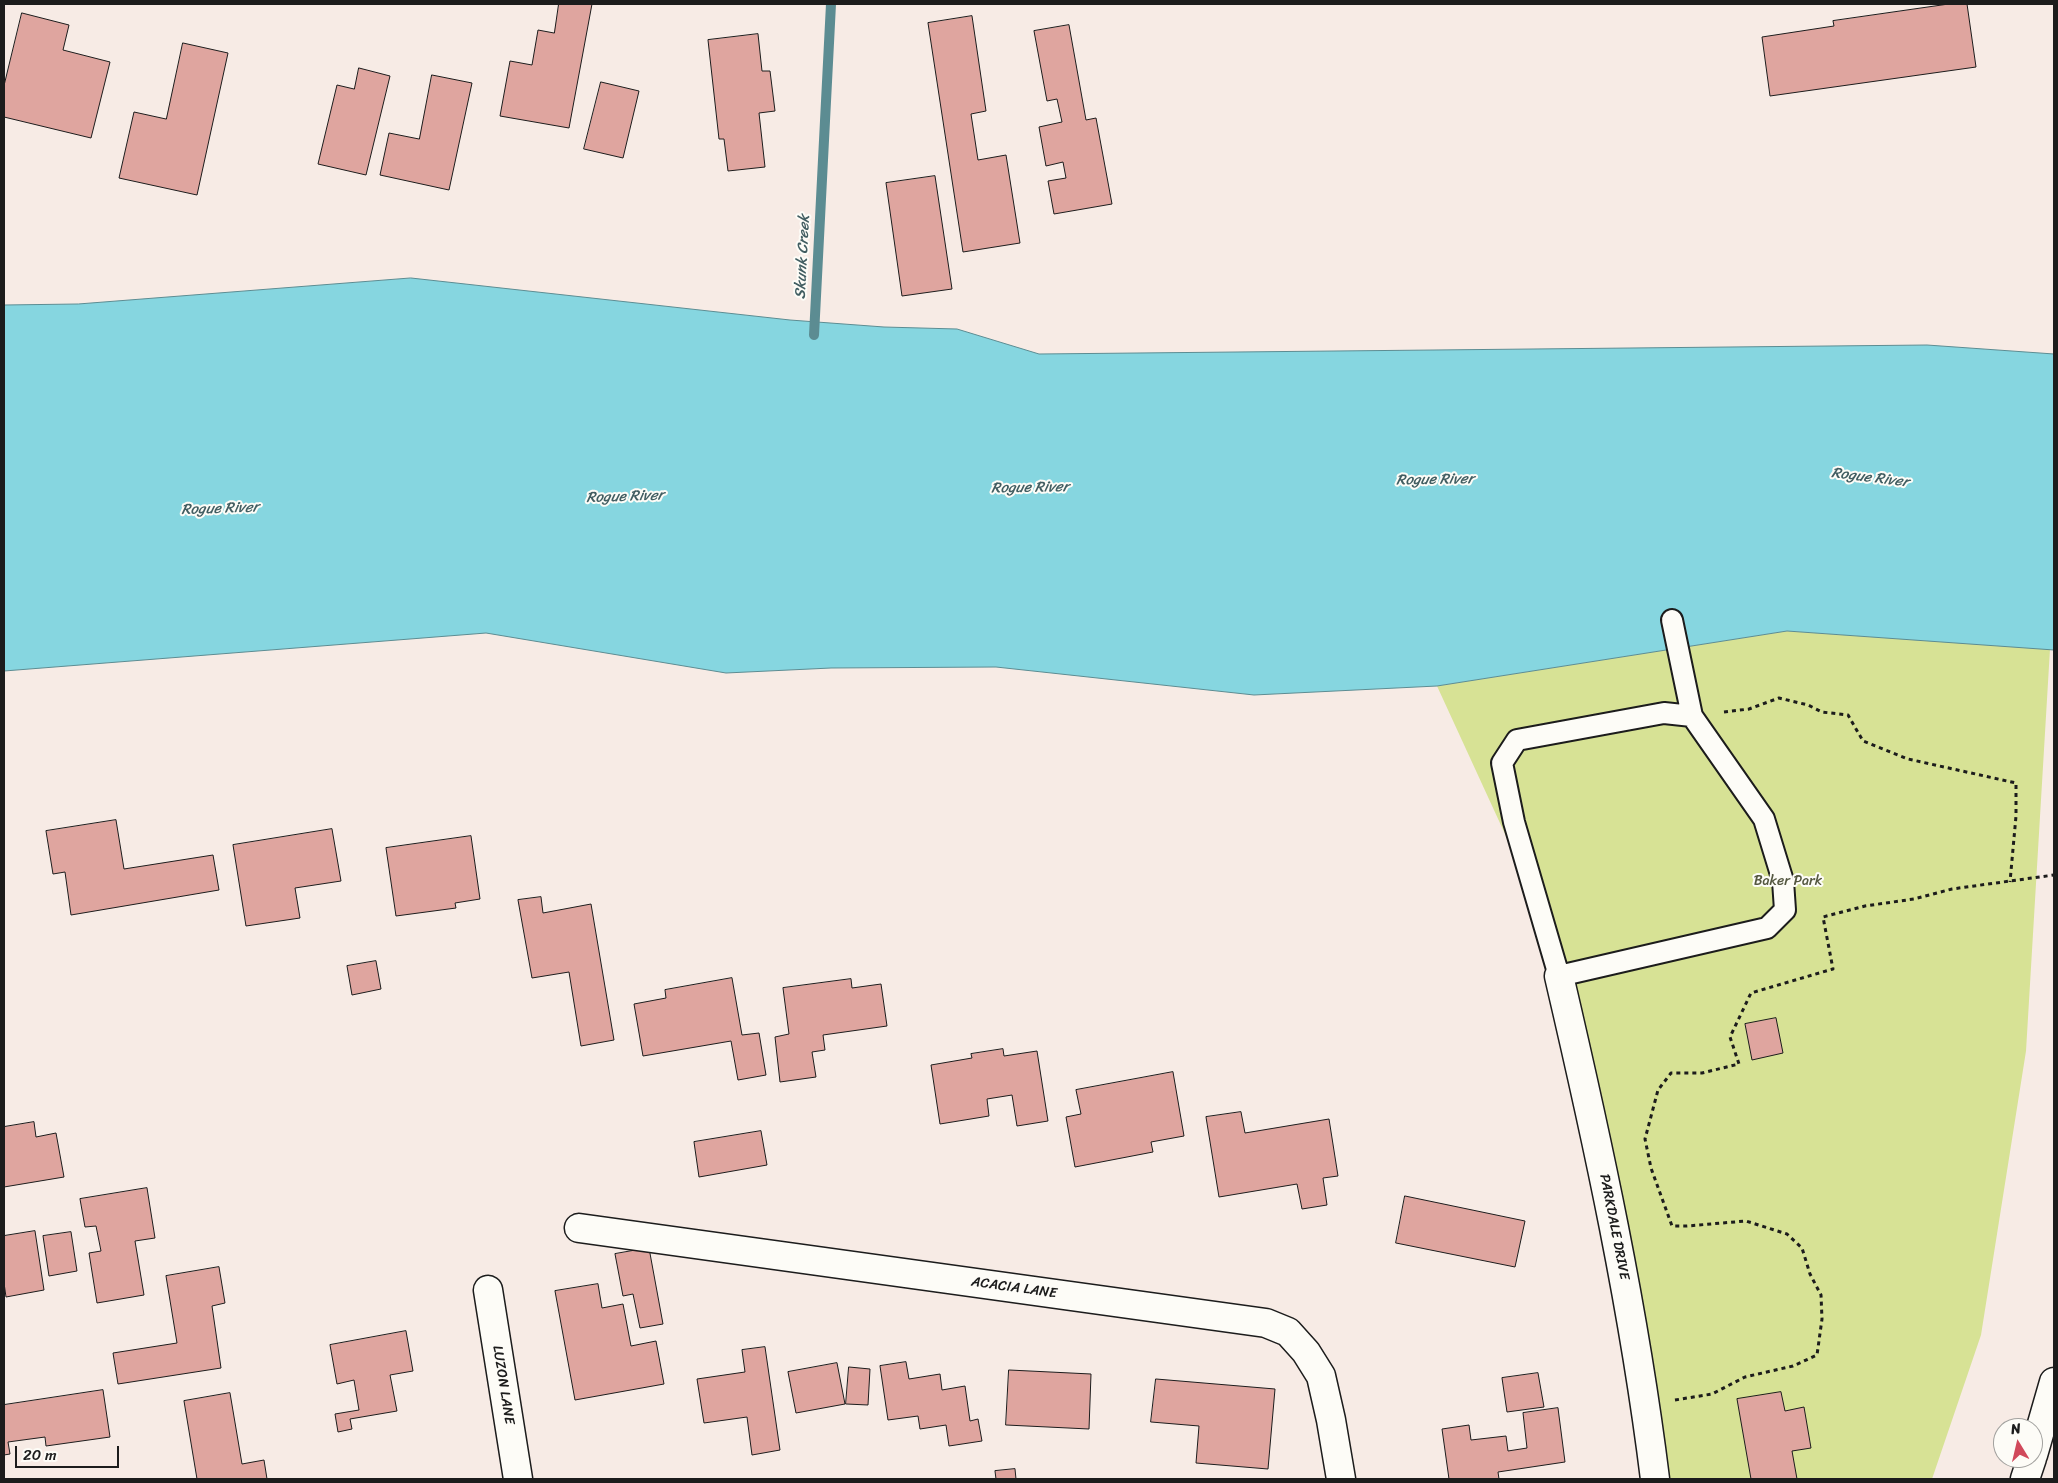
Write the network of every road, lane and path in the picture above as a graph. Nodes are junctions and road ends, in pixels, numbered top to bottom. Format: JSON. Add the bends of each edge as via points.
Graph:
{"nodes":[{"id":1,"x":1672,"y":620,"type":"dead end"},
{"id":2,"x":1692,"y":716,"type":"junction"},
{"id":3,"x":2054,"y":875,"type":"edge"},
{"id":4,"x":2010,"y":882,"type":"junction"},
{"id":5,"x":1559,"y":976,"type":"junction"},
{"id":6,"x":579,"y":1228,"type":"dead end"},
{"id":7,"x":488,"y":1290,"type":"dead end"},
{"id":8,"x":2054,"y":1382,"type":"edge"},
{"id":9,"x":1645,"y":1405,"type":"junction"},
{"id":10,"x":2043,"y":1421,"type":"edge"},
{"id":11,"x":518,"y":1479,"type":"edge"},
{"id":12,"x":1341,"y":1479,"type":"edge"},
{"id":13,"x":1655,"y":1479,"type":"edge"}],
"edges":[{"from":1,"to":2,"type":"lane"},
{"from":2,"to":4,"type":"path","via":[[1749,709],[1779,698],[1822,712],[1848,715],[1862,741],[1908,759],[2016,783]]},
{"from":2,"to":5,"type":"lane","via":[[1664,713],[1517,740],[1502,763],[1514,822]]},
{"from":2,"to":5,"type":"lane","via":[[1764,819],[1783,881],[1784,910],[1768,928]]},
{"from":3,"to":4,"type":"path"},
{"from":4,"to":9,"type":"path","via":[[1952,889],[1823,917],[1833,969],[1751,993],[1730,1036],[1739,1064],[1702,1072],[1671,1073],[1658,1090],[1645,1139],[1651,1168],[1672,1226],[1746,1221],[1787,1234],[1802,1248],[1820,1295],[1822,1319],[1817,1355],[1792,1366],[1745,1376],[1712,1394]]},
{"from":5,"to":9,"type":"main road","name":"PARKDALE DRIVE","via":[[1617,1237]]},
{"from":6,"to":12,"type":"main road","name":"ACACIA LANE","via":[[1266,1323],[1288,1332],[1306,1352],[1320,1376]]},
{"from":7,"to":11,"type":"main road","name":"LUZON LANE"},
{"from":8,"to":10,"type":"main road"},
{"from":9,"to":13,"type":"main road","name":"PARKDALE DRIVE"}]}
